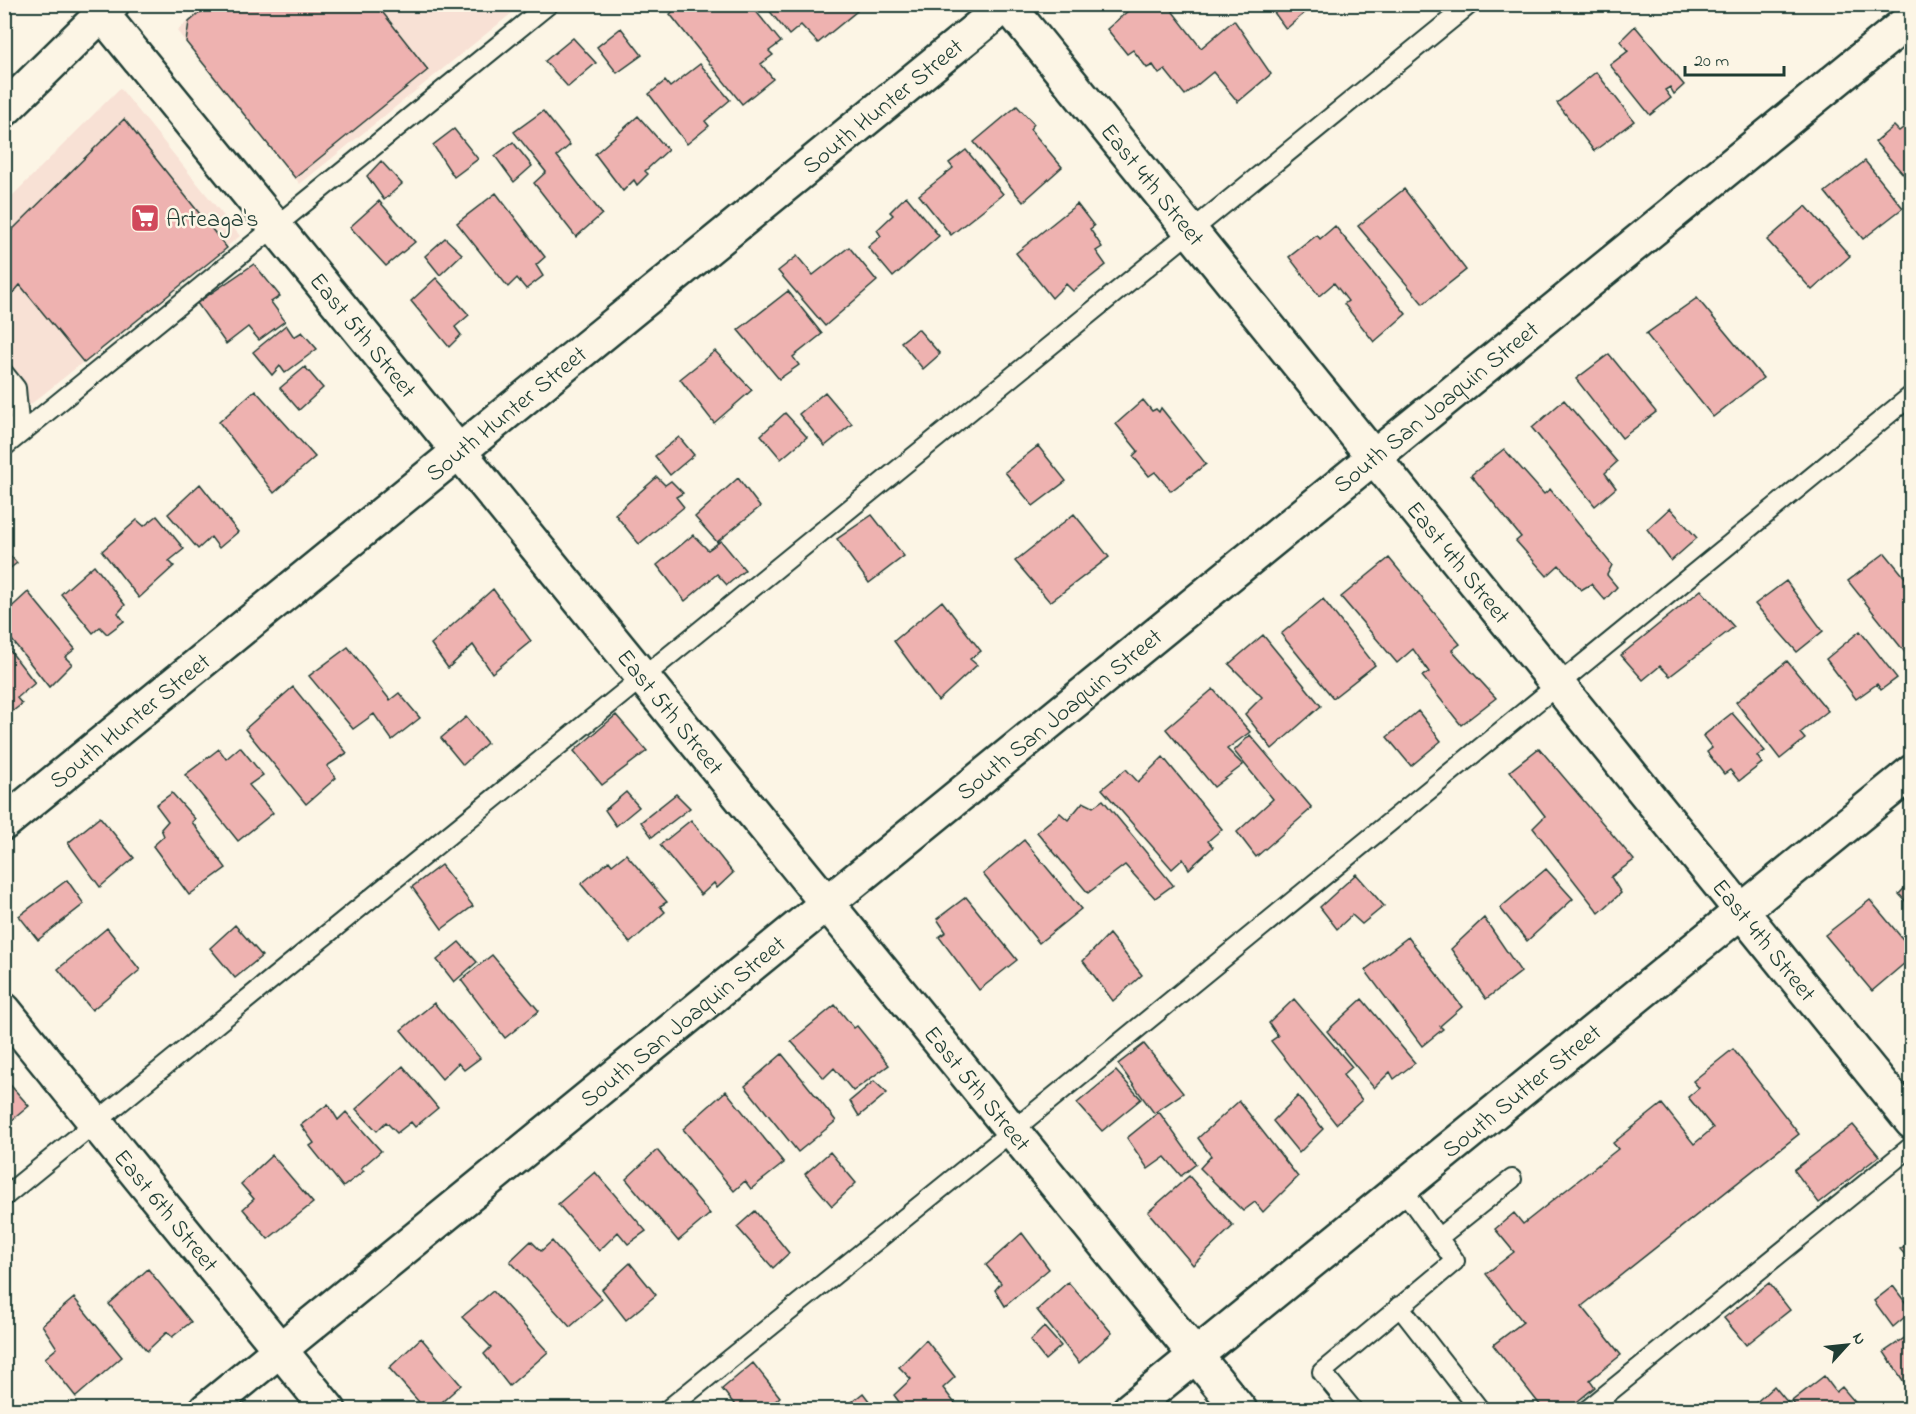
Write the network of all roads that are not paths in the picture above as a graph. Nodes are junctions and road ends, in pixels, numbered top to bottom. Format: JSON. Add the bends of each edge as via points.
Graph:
{"nodes":[{"id":1,"x":549,"y":4,"type":"edge"},
{"id":2,"x":1470,"y":4,"type":"edge"},
{"id":3,"x":1007,"y":5,"type":"edge"},
{"id":4,"x":102,"y":8,"type":"edge"},
{"id":5,"x":1911,"y":18,"type":"edge"},
{"id":6,"x":4,"y":110,"type":"edge"},
{"id":7,"x":276,"y":226,"type":"junction"},
{"id":8,"x":1191,"y":231,"type":"junction"},
{"id":9,"x":4,"y":373,"type":"edge"},
{"id":10,"x":1911,"y":395,"type":"edge"},
{"id":11,"x":4,"y":434,"type":"edge"},
{"id":12,"x":4,"y":447,"type":"edge"},
{"id":13,"x":459,"y":452,"type":"junction"},
{"id":14,"x":1374,"y":457,"type":"junction"},
{"id":15,"x":642,"y":676,"type":"junction"},
{"id":16,"x":1559,"y":683,"type":"junction"},
{"id":17,"x":1911,"y":772,"type":"edge"},
{"id":18,"x":4,"y":823,"type":"edge"},
{"id":19,"x":828,"y":904,"type":"junction"},
{"id":20,"x":1741,"y":910,"type":"junction"},
{"id":21,"x":4,"y":1010,"type":"edge"},
{"id":22,"x":1911,"y":1122,"type":"edge"},
{"id":23,"x":96,"y":1123,"type":"junction"},
{"id":24,"x":1012,"y":1131,"type":"junction"},
{"id":25,"x":1911,"y":1146,"type":"edge"},
{"id":26,"x":1512,"y":1179,"type":"dead end"},
{"id":27,"x":1402,"y":1188,"type":"junction"},
{"id":28,"x":4,"y":1197,"type":"edge"},
{"id":29,"x":1438,"y":1238,"type":"junction"},
{"id":30,"x":1399,"y":1306,"type":"junction"},
{"id":31,"x":280,"y":1349,"type":"junction"},
{"id":32,"x":1196,"y":1356,"type":"junction"},
{"id":33,"x":206,"y":1410,"type":"edge"},
{"id":34,"x":329,"y":1410,"type":"edge"},
{"id":35,"x":667,"y":1410,"type":"edge"},
{"id":36,"x":1129,"y":1410,"type":"edge"},
{"id":37,"x":1240,"y":1410,"type":"edge"},
{"id":38,"x":1353,"y":1410,"type":"edge"},
{"id":39,"x":1480,"y":1410,"type":"edge"},
{"id":40,"x":1587,"y":1410,"type":"edge"}],
"edges":[{"from":1,"to":7,"type":"lane"},
{"from":2,"to":8,"type":"lane"},
{"from":3,"to":8,"type":"street","name":"East 4th Street"},
{"from":3,"to":13,"type":"street","name":"South Hunter Street"},
{"from":4,"to":6,"type":"street"},
{"from":4,"to":7,"type":"street","name":"East 5th Street"},
{"from":5,"to":14,"type":"street","name":"South San Joaquin Street"},
{"from":7,"to":12,"type":"lane"},
{"from":7,"to":13,"type":"street","name":"East 5th Street"},
{"from":8,"to":14,"type":"street","name":"East 4th Street"},
{"from":8,"to":15,"type":"lane"},
{"from":9,"to":11,"type":"lane","via":[[16,388],[19,422]]},
{"from":10,"to":16,"type":"lane"},
{"from":13,"to":15,"type":"street","name":"East 5th Street"},
{"from":13,"to":18,"type":"street","name":"South Hunter Street"},
{"from":14,"to":16,"type":"street","name":"East 4th Street"},
{"from":14,"to":19,"type":"street","name":"South San Joaquin Street"},
{"from":15,"to":19,"type":"street","name":"East 5th Street"},
{"from":15,"to":23,"type":"lane"},
{"from":16,"to":20,"type":"street","name":"East 4th Street"},
{"from":16,"to":24,"type":"lane"},
{"from":17,"to":20,"type":"street","name":"South Sutter Street"},
{"from":19,"to":24,"type":"street","name":"East 5th Street"},
{"from":19,"to":31,"type":"street","name":"South San Joaquin Street"},
{"from":20,"to":22,"type":"street","name":"East 4th Street"},
{"from":20,"to":27,"type":"street","name":"South Sutter Street"},
{"from":21,"to":23,"type":"street","name":"East 6th Street"},
{"from":23,"to":28,"type":"lane"},
{"from":23,"to":31,"type":"street","name":"East 6th Street"},
{"from":24,"to":32,"type":"street","name":"East 5th Street"},
{"from":24,"to":35,"type":"lane"},
{"from":25,"to":40,"type":"lane"},
{"from":26,"to":29,"type":"lane"},
{"from":27,"to":29,"type":"lane"},
{"from":27,"to":32,"type":"street","name":"South Sutter Street"},
{"from":29,"to":30,"type":"lane","via":[[1455,1261]]},
{"from":30,"to":38,"type":"lane","via":[[1322,1372]]},
{"from":30,"to":39,"type":"lane"},
{"from":31,"to":33,"type":"street","name":"South San Joaquin Street"},
{"from":31,"to":34,"type":"street","name":"East 6th Street"},
{"from":32,"to":36,"type":"street","name":"South Sutter Street"},
{"from":32,"to":37,"type":"street","name":"East 5th Street"}]}
